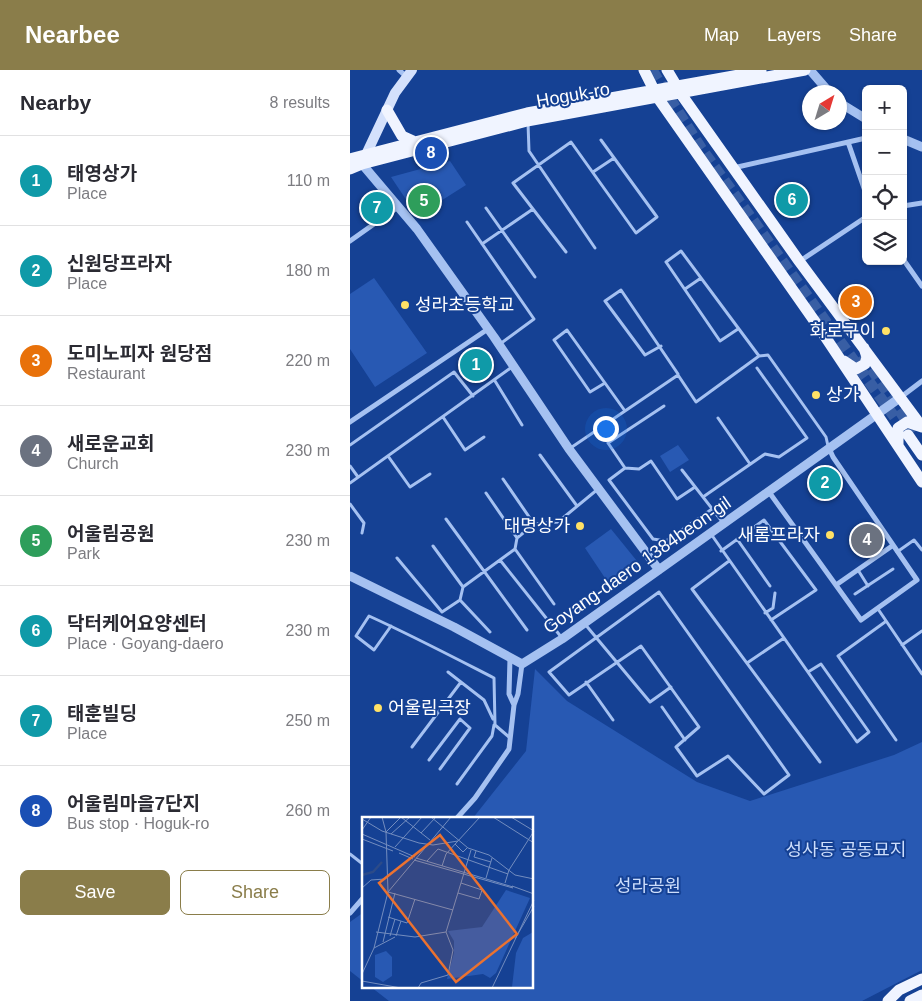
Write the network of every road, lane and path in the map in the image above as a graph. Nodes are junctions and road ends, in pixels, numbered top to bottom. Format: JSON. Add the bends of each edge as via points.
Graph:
{"nodes":[{"id":1,"x":644,"y":70,"type":"edge"},
{"id":2,"x":667,"y":70,"type":"edge"},
{"id":3,"x":768,"y":70,"type":"edge"},
{"id":4,"x":805,"y":70,"type":"edge"},
{"id":5,"x":810,"y":70,"type":"edge"},
{"id":6,"x":406,"y":72,"type":"edge"},
{"id":7,"x":823,"y":85,"type":"edge"},
{"id":8,"x":678,"y":90,"type":"junction"},
{"id":9,"x":656,"y":94,"type":"junction"},
{"id":10,"x":607,"y":99,"type":"junction"},
{"id":11,"x":847,"y":107,"type":"edge"},
{"id":12,"x":597,"y":109,"type":"junction"},
{"id":13,"x":387,"y":110,"type":"junction"},
{"id":14,"x":527,"y":117,"type":"junction"},
{"id":15,"x":862,"y":117,"type":"edge"},
{"id":16,"x":862,"y":139,"type":"edge"},
{"id":17,"x":601,"y":140,"type":"dead end"},
{"id":18,"x":413,"y":141,"type":"junction"},
{"id":19,"x":907,"y":141,"type":"edge"},
{"id":20,"x":848,"y":142,"type":"junction"},
{"id":21,"x":922,"y":147,"type":"edge"},
{"id":22,"x":614,"y":158,"type":"junction"},
{"id":23,"x":350,"y":159,"type":"edge"},
{"id":24,"x":364,"y":159,"type":"junction"},
{"id":25,"x":539,"y":165,"type":"junction"},
{"id":26,"x":732,"y":168,"type":"junction"},
{"id":27,"x":350,"y":169,"type":"edge"},
{"id":28,"x":593,"y":172,"type":"junction"},
{"id":29,"x":862,"y":182,"type":"edge"},
{"id":30,"x":922,"y":203,"type":"edge"},
{"id":31,"x":907,"y":205,"type":"edge"},
{"id":32,"x":398,"y":207,"type":"junction"},
{"id":33,"x":486,"y":208,"type":"dead end"},
{"id":34,"x":533,"y":209,"type":"junction"},
{"id":35,"x":862,"y":219,"type":"edge"},
{"id":36,"x":466,"y":222,"type":"dead end"},
{"id":37,"x":502,"y":230,"type":"junction"},
{"id":38,"x":350,"y":241,"type":"edge"},
{"id":39,"x":482,"y":244,"type":"junction"},
{"id":40,"x":596,"y":248,"type":"dead end"},
{"id":41,"x":566,"y":252,"type":"dead end"},
{"id":42,"x":799,"y":261,"type":"junction"},
{"id":43,"x":907,"y":265,"type":"edge"},
{"id":44,"x":535,"y":277,"type":"dead end"},
{"id":45,"x":701,"y":278,"type":"junction"},
{"id":46,"x":922,"y":286,"type":"edge"},
{"id":47,"x":685,"y":289,"type":"junction"},
{"id":48,"x":488,"y":329,"type":"junction"},
{"id":49,"x":738,"y":329,"type":"junction"},
{"id":50,"x":499,"y":345,"type":"junction"},
{"id":51,"x":661,"y":346,"type":"junction"},
{"id":52,"x":864,"y":347,"type":"junction"},
{"id":53,"x":759,"y":356,"type":"junction"},
{"id":54,"x":839,"y":356,"type":"junction"},
{"id":55,"x":513,"y":366,"type":"junction"},
{"id":56,"x":757,"y":368,"type":"dead end"},
{"id":57,"x":678,"y":374,"type":"junction"},
{"id":58,"x":495,"y":381,"type":"junction"},
{"id":59,"x":922,"y":381,"type":"edge"},
{"id":60,"x":605,"y":383,"type":"junction"},
{"id":61,"x":473,"y":396,"type":"junction"},
{"id":62,"x":901,"y":397,"type":"junction"},
{"id":63,"x":664,"y":406,"type":"dead end"},
{"id":64,"x":625,"y":411,"type":"junction"},
{"id":65,"x":877,"y":413,"type":"junction"},
{"id":66,"x":444,"y":417,"type":"junction"},
{"id":67,"x":718,"y":418,"type":"dead end"},
{"id":68,"x":350,"y":422,"type":"edge"},
{"id":69,"x":522,"y":425,"type":"dead end"},
{"id":70,"x":917,"y":430,"type":"edge"},
{"id":71,"x":484,"y":437,"type":"dead end"},
{"id":72,"x":922,"y":443,"type":"edge"},
{"id":73,"x":350,"y":445,"type":"edge"},
{"id":74,"x":898,"y":446,"type":"junction"},
{"id":75,"x":829,"y":447,"type":"junction"},
{"id":76,"x":569,"y":449,"type":"junction"},
{"id":77,"x":540,"y":455,"type":"dead end"},
{"id":78,"x":388,"y":456,"type":"junction"},
{"id":79,"x":922,"y":456,"type":"edge"},
{"id":80,"x":750,"y":464,"type":"junction"},
{"id":81,"x":350,"y":466,"type":"edge"},
{"id":82,"x":624,"y":468,"type":"junction"},
{"id":83,"x":682,"y":470,"type":"dead end"},
{"id":84,"x":430,"y":474,"type":"dead end"},
{"id":85,"x":358,"y":477,"type":"junction"},
{"id":86,"x":502,"y":479,"type":"dead end"},
{"id":87,"x":922,"y":482,"type":"edge"},
{"id":88,"x":350,"y":483,"type":"edge"},
{"id":89,"x":695,"y":487,"type":"junction"},
{"id":90,"x":598,"y":489,"type":"junction"},
{"id":91,"x":769,"y":492,"type":"junction"},
{"id":92,"x":486,"y":493,"type":"dead end"},
{"id":93,"x":703,"y":497,"type":"junction"},
{"id":94,"x":350,"y":504,"type":"edge"},
{"id":95,"x":577,"y":506,"type":"junction"},
{"id":96,"x":712,"y":509,"type":"junction"},
{"id":97,"x":446,"y":520,"type":"dead end"},
{"id":98,"x":534,"y":524,"type":"junction"},
{"id":99,"x":724,"y":524,"type":"junction"},
{"id":100,"x":362,"y":533,"type":"dead end"},
{"id":101,"x":710,"y":534,"type":"junction"},
{"id":102,"x":517,"y":538,"type":"junction"},
{"id":103,"x":737,"y":539,"type":"junction"},
{"id":104,"x":433,"y":546,"type":"dead end"},
{"id":105,"x":892,"y":546,"type":"junction"},
{"id":106,"x":515,"y":549,"type":"junction"},
{"id":107,"x":922,"y":550,"type":"edge"},
{"id":108,"x":721,"y":551,"type":"junction"},
{"id":109,"x":897,"y":552,"type":"junction"},
{"id":110,"x":397,"y":558,"type":"dead end"},
{"id":111,"x":500,"y":560,"type":"junction"},
{"id":112,"x":729,"y":561,"type":"junction"},
{"id":113,"x":893,"y":568,"type":"dead end"},
{"id":114,"x":659,"y":570,"type":"junction"},
{"id":115,"x":858,"y":570,"type":"junction"},
{"id":116,"x":484,"y":572,"type":"junction"},
{"id":117,"x":350,"y":576,"type":"edge"},
{"id":118,"x":836,"y":585,"type":"junction"},
{"id":119,"x":770,"y":586,"type":"dead end"},
{"id":120,"x":868,"y":586,"type":"junction"},
{"id":121,"x":463,"y":587,"type":"junction"},
{"id":122,"x":775,"y":593,"type":"dead end"},
{"id":123,"x":855,"y":594,"type":"dead end"},
{"id":124,"x":460,"y":600,"type":"junction"},
{"id":125,"x":554,"y":604,"type":"dead end"},
{"id":126,"x":878,"y":609,"type":"junction"},
{"id":127,"x":765,"y":612,"type":"junction"},
{"id":128,"x":771,"y":620,"type":"junction"},
{"id":129,"x":885,"y":622,"type":"junction"},
{"id":130,"x":584,"y":623,"type":"junction"},
{"id":131,"x":391,"y":626,"type":"junction"},
{"id":132,"x":527,"y":630,"type":"dead end"},
{"id":133,"x":922,"y":631,"type":"edge"},
{"id":134,"x":490,"y":632,"type":"dead end"},
{"id":135,"x":595,"y":637,"type":"junction"},
{"id":136,"x":784,"y":638,"type":"junction"},
{"id":137,"x":562,"y":639,"type":"junction"},
{"id":138,"x":902,"y":645,"type":"junction"},
{"id":139,"x":510,"y":658,"type":"junction"},
{"id":140,"x":615,"y":662,"type":"junction"},
{"id":141,"x":746,"y":663,"type":"junction"},
{"id":142,"x":522,"y":664,"type":"junction"},
{"id":143,"x":448,"y":672,"type":"dead end"},
{"id":144,"x":808,"y":672,"type":"junction"},
{"id":145,"x":922,"y":674,"type":"edge"},
{"id":146,"x":461,"y":682,"type":"junction"},
{"id":147,"x":586,"y":682,"type":"junction"},
{"id":148,"x":671,"y":687,"type":"junction"},
{"id":149,"x":514,"y":705,"type":"junction"},
{"id":150,"x":662,"y":708,"type":"dead end"},
{"id":151,"x":613,"y":720,"type":"dead end"},
{"id":152,"x":494,"y":726,"type":"junction"},
{"id":153,"x":510,"y":738,"type":"junction"},
{"id":154,"x":684,"y":740,"type":"junction"},
{"id":155,"x":896,"y":740,"type":"dead end"},
{"id":156,"x":412,"y":747,"type":"dead end"},
{"id":157,"x":429,"y":760,"type":"dead end"},
{"id":158,"x":820,"y":762,"type":"dead end"},
{"id":159,"x":440,"y":769,"type":"dead end"},
{"id":160,"x":457,"y":784,"type":"dead end"},
{"id":161,"x":458,"y":817,"type":"edge"},
{"id":162,"x":350,"y":854,"type":"edge"},
{"id":163,"x":362,"y":863,"type":"edge"},
{"id":164,"x":362,"y":899,"type":"edge"},
{"id":165,"x":350,"y":913,"type":"edge"},
{"id":166,"x":922,"y":979,"type":"edge"},
{"id":167,"x":922,"y":995,"type":"edge"},
{"id":168,"x":888,"y":1001,"type":"edge"},
{"id":169,"x":910,"y":1001,"type":"edge"}],
"edges":[{"from":1,"to":9,"type":"main road"},
{"from":2,"to":8,"type":"main road"},
{"from":3,"to":8,"type":"main road","name":"Hoguk-ro"},
{"from":4,"to":8,"type":"main road","name":"Hoguk-ro"},
{"from":5,"to":7,"type":"street"},
{"from":6,"to":13,"type":"main road"},
{"from":8,"to":9,"type":"main road","name":"Hoguk-ro"},
{"from":8,"to":26,"type":"main road"},
{"from":9,"to":10,"type":"main road","name":"Hoguk-ro"},
{"from":9,"to":12,"type":"main road","name":"Hoguk-ro"},
{"from":9,"to":54,"type":"main road"},
{"from":10,"to":12,"type":"main road","via":[[609,103]]},
{"from":10,"to":14,"type":"main road","name":"Hoguk-ro"},
{"from":11,"to":15,"type":"street"},
{"from":12,"to":14,"type":"main road","name":"Hoguk-ro"},
{"from":13,"to":18,"type":"main road","via":[[402,136]]},
{"from":13,"to":24,"type":"main road"},
{"from":14,"to":18,"type":"main road","name":"Hoguk-ro"},
{"from":14,"to":24,"type":"main road","name":"Hoguk-ro"},
{"from":14,"to":25,"type":"lane","via":[[528,151]]},
{"from":16,"to":20,"type":"street"},
{"from":17,"to":22,"type":"lane"},
{"from":18,"to":24,"type":"main road","name":"Hoguk-ro"},
{"from":19,"to":21,"type":"street"},
{"from":20,"to":26,"type":"street"},
{"from":20,"to":29,"type":"street"},
{"from":22,"to":28,"type":"lane"},
{"from":22,"to":28,"type":"lane","via":[[657,217],[636,233]]},
{"from":23,"to":24,"type":"main road","name":"Hoguk-ro"},
{"from":24,"to":27,"type":"main road","name":"Hoguk-ro"},
{"from":24,"to":32,"type":"street"},
{"from":25,"to":28,"type":"lane","via":[[570,142]]},
{"from":25,"to":34,"type":"lane","via":[[513,183]]},
{"from":25,"to":40,"type":"lane"},
{"from":26,"to":42,"type":"main road"},
{"from":30,"to":31,"type":"street"},
{"from":32,"to":38,"type":"street"},
{"from":32,"to":48,"type":"street"},
{"from":33,"to":37,"type":"lane"},
{"from":34,"to":37,"type":"lane"},
{"from":34,"to":41,"type":"lane"},
{"from":35,"to":42,"type":"street"},
{"from":36,"to":39,"type":"lane"},
{"from":37,"to":39,"type":"lane"},
{"from":37,"to":44,"type":"lane"},
{"from":39,"to":50,"type":"lane","via":[[534,319]]},
{"from":42,"to":52,"type":"main road"},
{"from":43,"to":46,"type":"street"},
{"from":45,"to":47,"type":"lane"},
{"from":45,"to":47,"type":"lane","via":[[681,251],[666,262]]},
{"from":45,"to":49,"type":"lane"},
{"from":47,"to":49,"type":"lane","via":[[720,341]]},
{"from":48,"to":50,"type":"street"},
{"from":48,"to":68,"type":"street"},
{"from":49,"to":53,"type":"lane"},
{"from":50,"to":55,"type":"street"},
{"from":51,"to":51,"type":"lane","via":[[645,355],[605,301],[621,290]]},
{"from":51,"to":57,"type":"lane"},
{"from":52,"to":54,"type":"main road","via":[[867,357],[864,364],[856,369]]},
{"from":52,"to":62,"type":"main road"},
{"from":53,"to":57,"type":"lane","via":[[696,402]]},
{"from":53,"to":75,"type":"lane","via":[[768,355],[826,437]]},
{"from":54,"to":65,"type":"main road"},
{"from":55,"to":58,"type":"lane"},
{"from":55,"to":76,"type":"street"},
{"from":56,"to":80,"type":"lane","via":[[807,438],[779,457],[765,454]]},
{"from":57,"to":64,"type":"lane"},
{"from":58,"to":61,"type":"lane"},
{"from":58,"to":69,"type":"lane"},
{"from":59,"to":62,"type":"street"},
{"from":60,"to":60,"type":"lane","via":[[590,392],[554,340],[567,330]]},
{"from":60,"to":64,"type":"lane"},
{"from":61,"to":66,"type":"lane"},
{"from":61,"to":73,"type":"lane","via":[[454,372]]},
{"from":62,"to":65,"type":"street","name":"Goyang-daero 1384beon-gil"},
{"from":62,"to":70,"type":"main road"},
{"from":63,"to":82,"type":"lane","via":[[608,443]]},
{"from":64,"to":76,"type":"lane"},
{"from":65,"to":74,"type":"main road"},
{"from":65,"to":75,"type":"street","name":"Goyang-daero 1384beon-gil"},
{"from":66,"to":71,"type":"lane","via":[[465,450]]},
{"from":66,"to":78,"type":"lane"},
{"from":67,"to":80,"type":"lane"},
{"from":70,"to":72,"type":"main road"},
{"from":70,"to":74,"type":"main road","via":[[907,422],[901,425],[898,428]]},
{"from":70,"to":79,"type":"main road"},
{"from":74,"to":87,"type":"main road"},
{"from":75,"to":91,"type":"street","name":"Goyang-daero 1384beon-gil"},
{"from":75,"to":105,"type":"street"},
{"from":76,"to":90,"type":"street"},
{"from":77,"to":95,"type":"lane"},
{"from":78,"to":84,"type":"lane","via":[[410,487]]},
{"from":78,"to":85,"type":"lane"},
{"from":80,"to":93,"type":"lane"},
{"from":81,"to":85,"type":"lane"},
{"from":82,"to":89,"type":"lane","via":[[639,469],[651,461],[677,499]]},
{"from":82,"to":96,"type":"lane","via":[[609,480],[653,539],[666,541]]},
{"from":83,"to":89,"type":"lane"},
{"from":85,"to":88,"type":"lane"},
{"from":86,"to":98,"type":"lane"},
{"from":89,"to":93,"type":"lane"},
{"from":90,"to":95,"type":"lane"},
{"from":90,"to":114,"type":"street"},
{"from":91,"to":99,"type":"street","name":"Goyang-daero 1384beon-gil"},
{"from":91,"to":118,"type":"street"},
{"from":92,"to":102,"type":"lane"},
{"from":93,"to":96,"type":"lane"},
{"from":94,"to":100,"type":"lane","via":[[364,523]]},
{"from":95,"to":98,"type":"lane","via":[[558,522]]},
{"from":96,"to":99,"type":"lane"},
{"from":97,"to":116,"type":"lane"},
{"from":98,"to":102,"type":"lane"},
{"from":99,"to":101,"type":"street","name":"Goyang-daero 1384beon-gil"},
{"from":101,"to":108,"type":"lane"},
{"from":101,"to":114,"type":"street","name":"Goyang-daero 1384beon-gil"},
{"from":102,"to":106,"type":"lane"},
{"from":103,"to":108,"type":"lane"},
{"from":103,"to":119,"type":"lane"},
{"from":103,"to":128,"type":"lane","via":[[764,520],[816,590]]},
{"from":104,"to":121,"type":"lane"},
{"from":105,"to":109,"type":"street"},
{"from":105,"to":115,"type":"street"},
{"from":106,"to":111,"type":"lane"},
{"from":106,"to":125,"type":"lane"},
{"from":107,"to":109,"type":"lane","via":[[914,540]]},
{"from":108,"to":112,"type":"lane"},
{"from":109,"to":126,"type":"street","via":[[917,580]]},
{"from":110,"to":124,"type":"lane","via":[[442,612]]},
{"from":111,"to":116,"type":"lane"},
{"from":111,"to":137,"type":"lane"},
{"from":112,"to":127,"type":"lane"},
{"from":112,"to":141,"type":"lane","via":[[692,589]]},
{"from":113,"to":120,"type":"lane"},
{"from":114,"to":130,"type":"street","name":"Goyang-daero 1384beon-gil"},
{"from":115,"to":118,"type":"street"},
{"from":115,"to":120,"type":"lane"},
{"from":116,"to":121,"type":"lane"},
{"from":116,"to":132,"type":"lane"},
{"from":117,"to":139,"type":"street"},
{"from":118,"to":126,"type":"street","via":[[861,620]]},
{"from":120,"to":123,"type":"lane"},
{"from":121,"to":124,"type":"lane"},
{"from":122,"to":127,"type":"lane","via":[[773,608]]},
{"from":124,"to":134,"type":"lane"},
{"from":126,"to":129,"type":"lane"},
{"from":127,"to":128,"type":"lane"},
{"from":128,"to":136,"type":"lane"},
{"from":129,"to":138,"type":"lane"},
{"from":129,"to":155,"type":"lane","via":[[838,656]]},
{"from":130,"to":135,"type":"lane"},
{"from":130,"to":137,"type":"street","name":"Goyang-daero 1384beon-gil"},
{"from":131,"to":131,"type":"lane","via":[[374,650],[356,636],[369,616]]},
{"from":131,"to":152,"type":"lane","via":[[494,678]]},
{"from":133,"to":138,"type":"lane"},
{"from":135,"to":140,"type":"lane"},
{"from":135,"to":147,"type":"lane","via":[[549,672],[569,695]]},
{"from":135,"to":154,"type":"lane","via":[[659,592],[789,775],[764,794],[728,756],[697,776],[676,747]]},
{"from":136,"to":141,"type":"lane"},
{"from":136,"to":144,"type":"lane"},
{"from":137,"to":142,"type":"street","name":"Goyang-daero 1384beon-gil"},
{"from":138,"to":145,"type":"lane"},
{"from":139,"to":142,"type":"street"},
{"from":139,"to":149,"type":"street","via":[[509,694]]},
{"from":140,"to":147,"type":"lane"},
{"from":140,"to":148,"type":"lane","via":[[650,702]]},
{"from":140,"to":148,"type":"lane","via":[[640,646]]},
{"from":141,"to":158,"type":"lane"},
{"from":142,"to":149,"type":"street"},
{"from":143,"to":146,"type":"lane"},
{"from":144,"to":144,"type":"lane","via":[[856,742],[869,732],[821,664]]},
{"from":146,"to":152,"type":"lane","via":[[484,700]]},
{"from":146,"to":156,"type":"lane"},
{"from":147,"to":151,"type":"lane"},
{"from":148,"to":154,"type":"lane","via":[[699,727]]},
{"from":149,"to":153,"type":"street"},
{"from":150,"to":154,"type":"lane"},
{"from":152,"to":153,"type":"lane"},
{"from":152,"to":160,"type":"lane","via":[[492,736]]},
{"from":153,"to":161,"type":"street","via":[[509,749]]},
{"from":157,"to":159,"type":"lane","via":[[460,719],[470,728]]},
{"from":162,"to":163,"type":"lane"},
{"from":164,"to":165,"type":"street"},
{"from":166,"to":168,"type":"main road","via":[[899,990]]},
{"from":167,"to":169,"type":"main road"}]}
